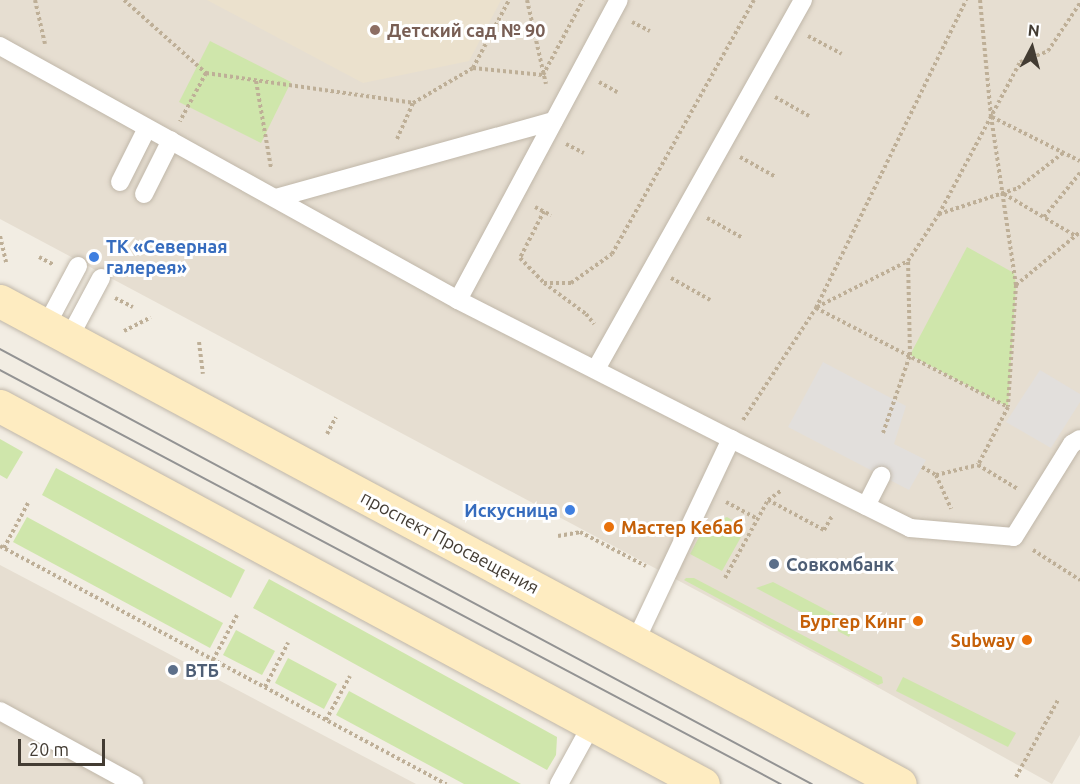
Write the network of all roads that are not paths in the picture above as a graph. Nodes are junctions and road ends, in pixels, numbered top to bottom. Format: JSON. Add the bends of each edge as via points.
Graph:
{"nodes":[{"id":1,"x":619,"y":0,"type":"edge"},
{"id":2,"x":803,"y":0,"type":"edge"},
{"id":3,"x":0,"y":46,"type":"edge"},
{"id":4,"x":554,"y":121,"type":"junction"},
{"id":5,"x":147,"y":128,"type":"junction"},
{"id":6,"x":171,"y":140,"type":"junction"},
{"id":7,"x":120,"y":182,"type":"dead end"},
{"id":8,"x":144,"y":194,"type":"dead end"},
{"id":9,"x":276,"y":198,"type":"junction"},
{"id":10,"x":78,"y":266,"type":"dead end"},
{"id":11,"x":103,"y":285,"type":"road end"},
{"id":12,"x":458,"y":300,"type":"junction"},
{"id":13,"x":0,"y":301,"type":"edge"},
{"id":14,"x":58,"y":332,"type":"junction"},
{"id":15,"x":596,"y":369,"type":"junction"},
{"id":16,"x":0,"y":406,"type":"edge"},
{"id":17,"x":731,"y":439,"type":"junction"},
{"id":18,"x":1080,"y":439,"type":"edge"},
{"id":19,"x":881,"y":476,"type":"dead end"},
{"id":20,"x":866,"y":506,"type":"junction"},
{"id":21,"x":635,"y":642,"type":"junction"},
{"id":22,"x":0,"y":711,"type":"edge"},
{"id":23,"x":592,"y":724,"type":"junction"},
{"id":24,"x":134,"y":784,"type":"edge"},
{"id":25,"x":559,"y":784,"type":"edge"},
{"id":26,"x":703,"y":784,"type":"edge"},
{"id":27,"x":900,"y":784,"type":"edge"}],
"edges":[{"from":1,"to":4,"type":"lane"},
{"from":2,"to":15,"type":"lane"},
{"from":3,"to":5,"type":"lane"},
{"from":4,"to":9,"type":"lane"},
{"from":4,"to":12,"type":"lane"},
{"from":5,"to":6,"type":"lane"},
{"from":5,"to":7,"type":"lane"},
{"from":6,"to":8,"type":"lane"},
{"from":6,"to":9,"type":"lane"},
{"from":9,"to":12,"type":"lane"},
{"from":10,"to":14,"type":"lane"},
{"from":11,"to":14,"type":"lane"},
{"from":12,"to":15,"type":"lane"},
{"from":13,"to":14,"type":"main road","name":"проспект Просвещения"},
{"from":14,"to":21,"type":"main road","name":"проспект Просвещения"},
{"from":15,"to":17,"type":"lane"},
{"from":16,"to":23,"type":"main road"},
{"from":17,"to":20,"type":"lane"},
{"from":17,"to":21,"type":"lane"},
{"from":18,"to":20,"type":"lane","via":[[1072,444],[1014,537],[910,528]]},
{"from":19,"to":20,"type":"lane"},
{"from":21,"to":27,"type":"main road","name":"проспект Просвещения"},
{"from":22,"to":24,"type":"lane"},
{"from":23,"to":25,"type":"lane"},
{"from":23,"to":26,"type":"main road"}]}
